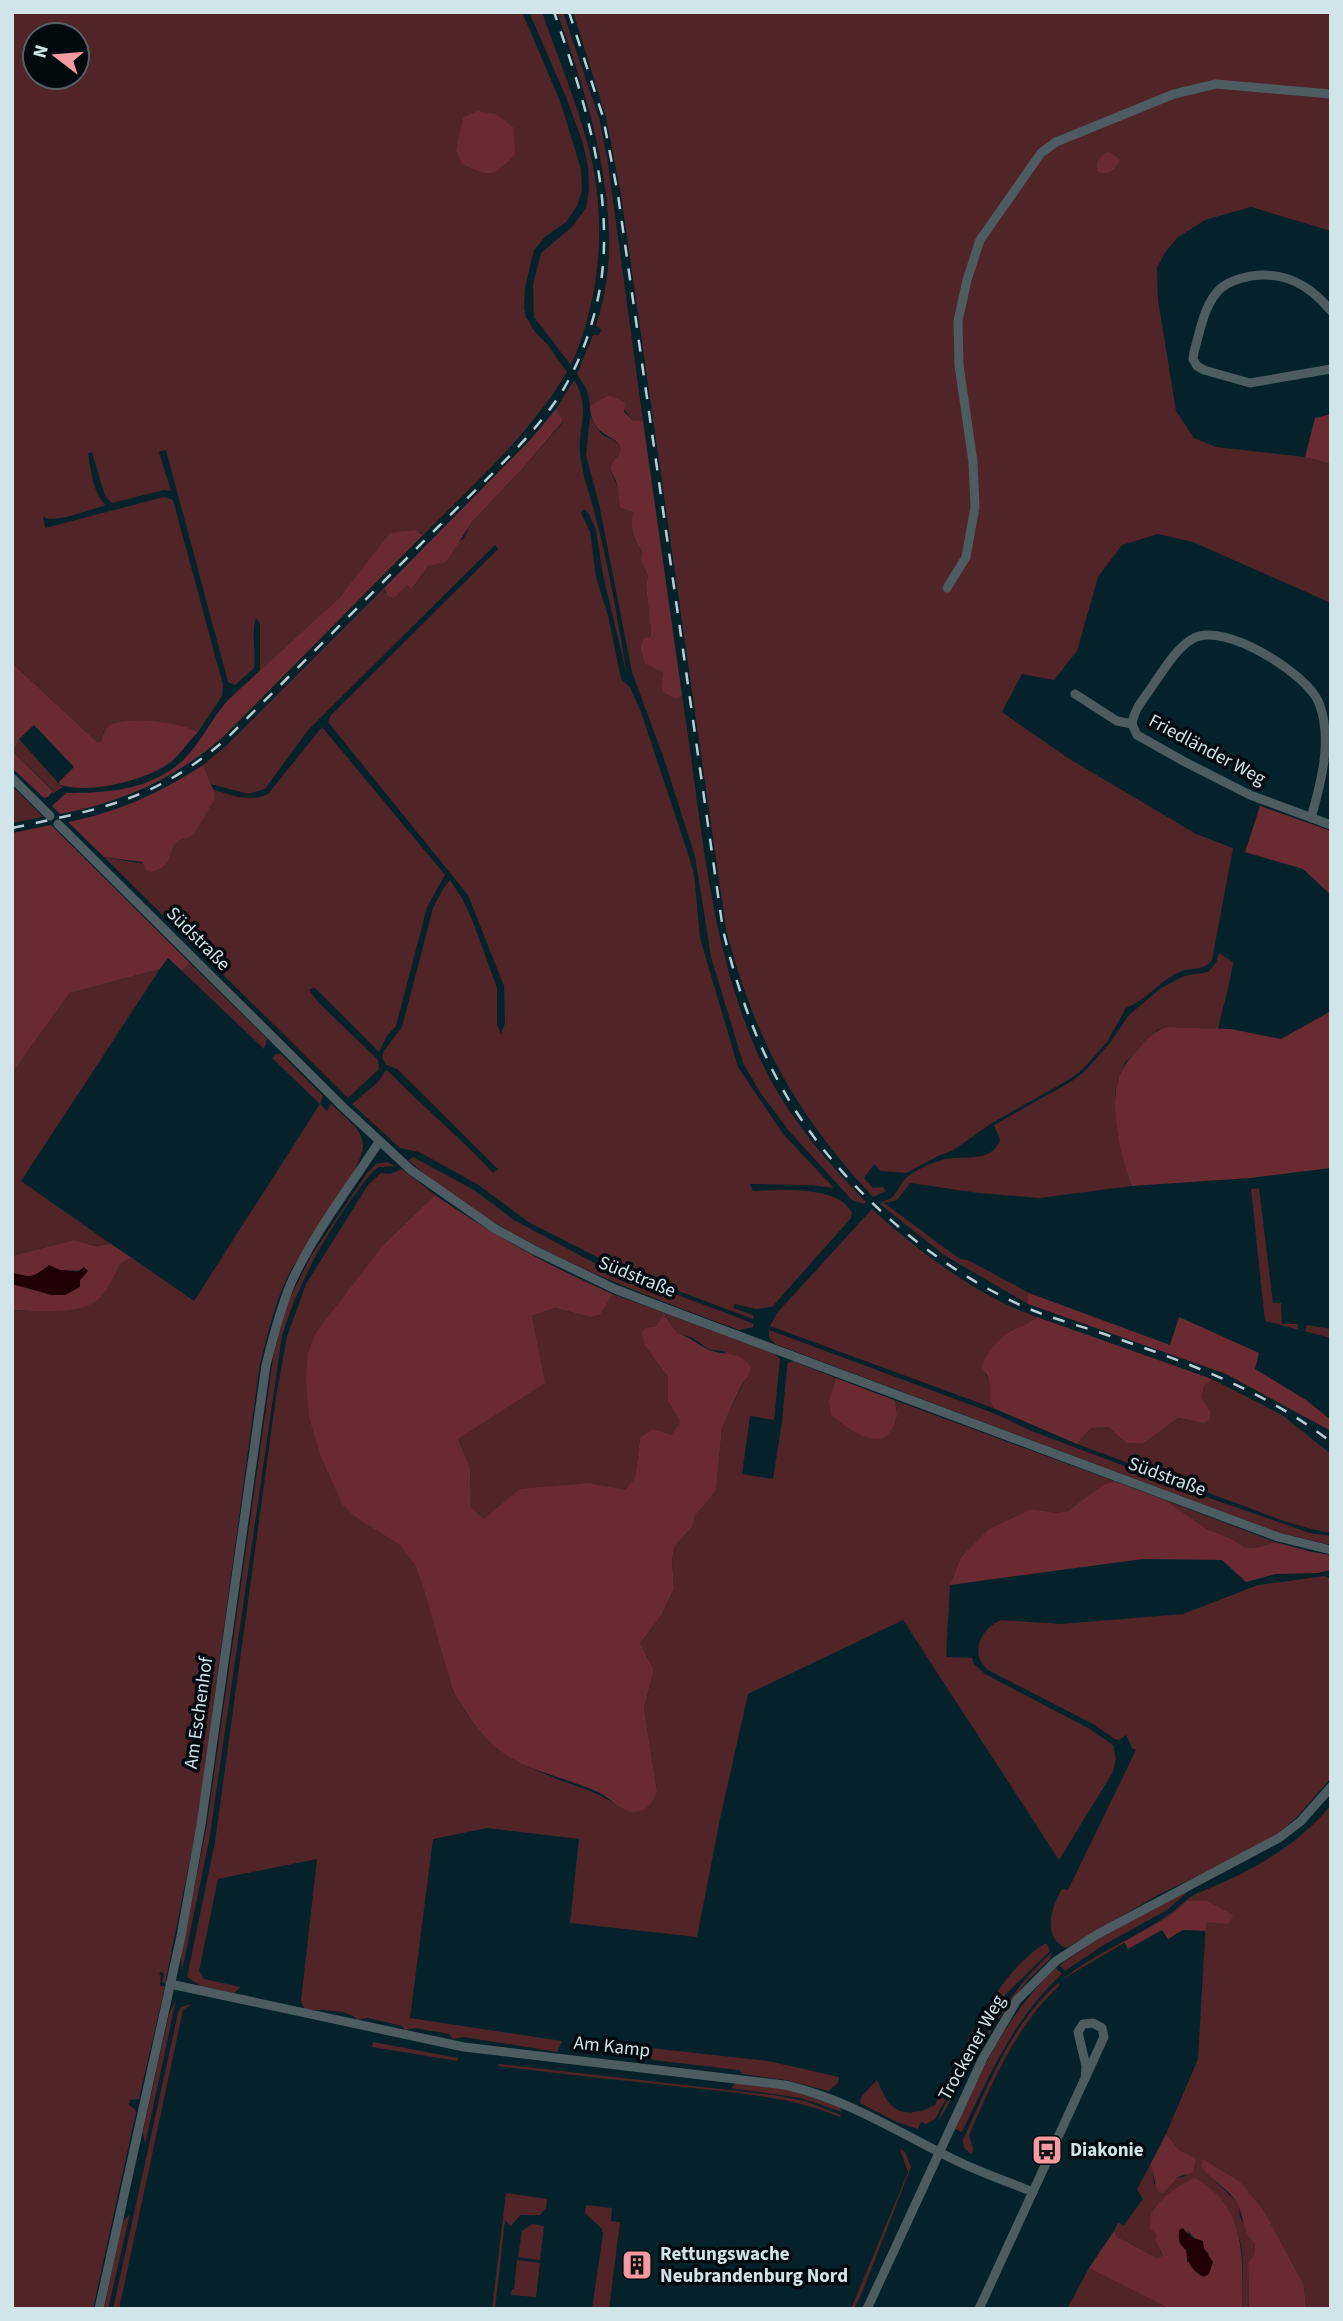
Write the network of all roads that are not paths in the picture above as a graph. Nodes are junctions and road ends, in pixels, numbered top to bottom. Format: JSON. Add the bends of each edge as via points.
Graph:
{"nodes":[{"id":1,"x":1331,"y":94,"type":"edge"},
{"id":2,"x":1331,"y":311,"type":"edge"},
{"id":3,"x":1331,"y":369,"type":"edge"},
{"id":4,"x":947,"y":588,"type":"dead end"},
{"id":5,"x":1075,"y":694,"type":"dead end"},
{"id":6,"x":1132,"y":724,"type":"junction"},
{"id":7,"x":12,"y":778,"type":"edge"},
{"id":8,"x":50,"y":816,"type":"dead end"},
{"id":9,"x":1311,"y":818,"type":"junction"},
{"id":10,"x":58,"y":824,"type":"dead end"},
{"id":11,"x":1331,"y":825,"type":"edge"},
{"id":12,"x":379,"y":1142,"type":"junction"},
{"id":13,"x":1331,"y":1550,"type":"edge"},
{"id":14,"x":1331,"y":1787,"type":"edge"},
{"id":15,"x":170,"y":1984,"type":"junction"},
{"id":16,"x":1085,"y":2080,"type":"junction"},
{"id":17,"x":939,"y":2151,"type":"junction"},
{"id":18,"x":1033,"y":2192,"type":"junction"},
{"id":19,"x":99,"y":2309,"type":"edge"},
{"id":20,"x":867,"y":2309,"type":"edge"},
{"id":21,"x":979,"y":2309,"type":"edge"}],
"edges":[{"from":1,"to":4,"type":"street","via":[[1216,84],[1174,94],[1056,142],[1041,153],[981,240],[958,321],[975,507],[966,557]]},
{"from":2,"to":3,"type":"street","via":[[1297,281],[1273,275],[1242,278],[1221,288],[1212,299],[1194,352],[1197,366],[1204,370],[1251,383]]},
{"from":5,"to":6,"type":"street","name":"Friedländer Weg","via":[[1117,721]]},
{"from":6,"to":9,"type":"street","name":"Friedländer Weg","via":[[1137,735],[1185,762],[1250,795]]},
{"from":6,"to":9,"type":"street","via":[[1135,712],[1168,663],[1194,638],[1212,635],[1259,651],[1293,671],[1319,704],[1324,757]]},
{"from":7,"to":8,"type":"street"},
{"from":9,"to":11,"type":"street","name":"Friedländer Weg"},
{"from":10,"to":12,"type":"street","name":"Südstraße"},
{"from":12,"to":13,"type":"street","name":"Südstraße","via":[[438,1191],[494,1228],[615,1289],[1279,1537]]},
{"from":12,"to":15,"type":"street","name":"Am Eschenhof","via":[[292,1281],[266,1365],[201,1825]]},
{"from":14,"to":17,"type":"street","name":"Trockener Weg","via":[[1279,1838],[1096,1935],[1045,1970],[1002,2022]]},
{"from":15,"to":17,"type":"street","name":"Am Kamp","via":[[464,2047],[785,2085],[841,2101]]},
{"from":15,"to":19,"type":"street","name":"Am Eschenhof"},
{"from":16,"to":16,"type":"street","via":[[1104,2034],[1090,2022],[1081,2026],[1077,2035]]},
{"from":16,"to":18,"type":"street"},
{"from":17,"to":18,"type":"street","name":"Am Kamp"},
{"from":17,"to":20,"type":"street","name":"Trockener Weg"},
{"from":18,"to":21,"type":"street"}]}
